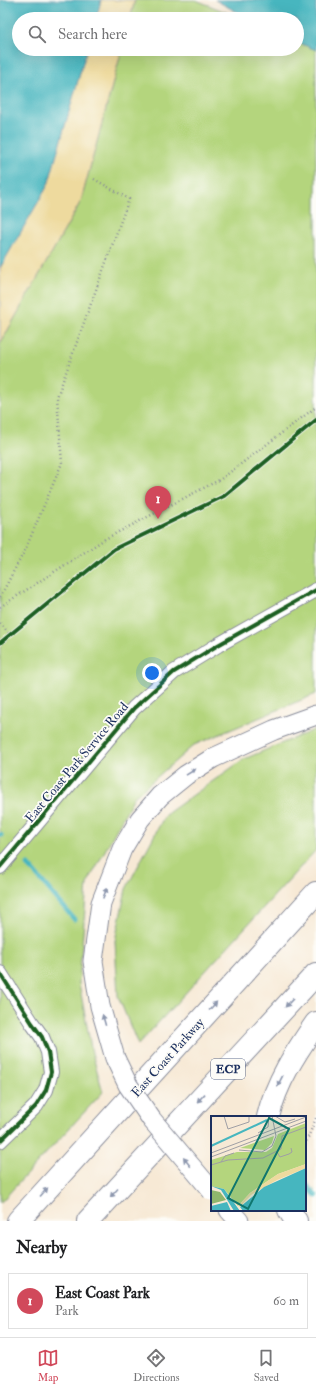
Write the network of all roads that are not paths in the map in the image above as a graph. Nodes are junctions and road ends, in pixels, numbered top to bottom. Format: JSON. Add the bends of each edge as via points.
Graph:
{"nodes":[{"id":1,"x":316,"y":590,"type":"edge"},
{"id":2,"x":316,"y":715,"type":"edge"},
{"id":3,"x":0,"y":867,"type":"edge"},
{"id":4,"x":316,"y":893,"type":"edge"},
{"id":5,"x":0,"y":973,"type":"edge"},
{"id":6,"x":316,"y":974,"type":"edge"},
{"id":7,"x":316,"y":1023,"type":"edge"},
{"id":8,"x":268,"y":1116,"type":"edge"},
{"id":9,"x":0,"y":1141,"type":"edge"},
{"id":10,"x":211,"y":1190,"type":"edge"},
{"id":11,"x":230,"y":1211,"type":"edge"},
{"id":12,"x":290,"y":1211,"type":"edge"},
{"id":13,"x":18,"y":1221,"type":"edge"},
{"id":14,"x":88,"y":1221,"type":"edge"},
{"id":15,"x":239,"y":1221,"type":"edge"},
{"id":16,"x":296,"y":1221,"type":"edge"}],
"edges":[{"from":1,"to":3,"type":"street","name":"East Coast Park Service Road","via":[[174,672],[134,708]]},
{"from":10,"to":2,"type":"main road","one_way":true,"bridge":true,"via":[[152,1120],[128,1085],[115,1058],[100,1006],[93,961],[101,903],[122,849],[140,819],[160,796],[213,758],[274,730]]},
{"from":13,"to":4,"type":"highway","name":"East Coast Parkway","one_way":true},
{"from":5,"to":9,"type":"street","via":[[42,1036],[51,1072],[46,1090],[36,1106]]},
{"from":6,"to":14,"type":"highway","number":"ECP","one_way":true},
{"from":7,"to":8,"type":"highway","one_way":true,"via":[[298,1048],[278,1085]]},
{"from":11,"to":15,"type":"main road"},
{"from":12,"to":16,"type":"highway"}]}
